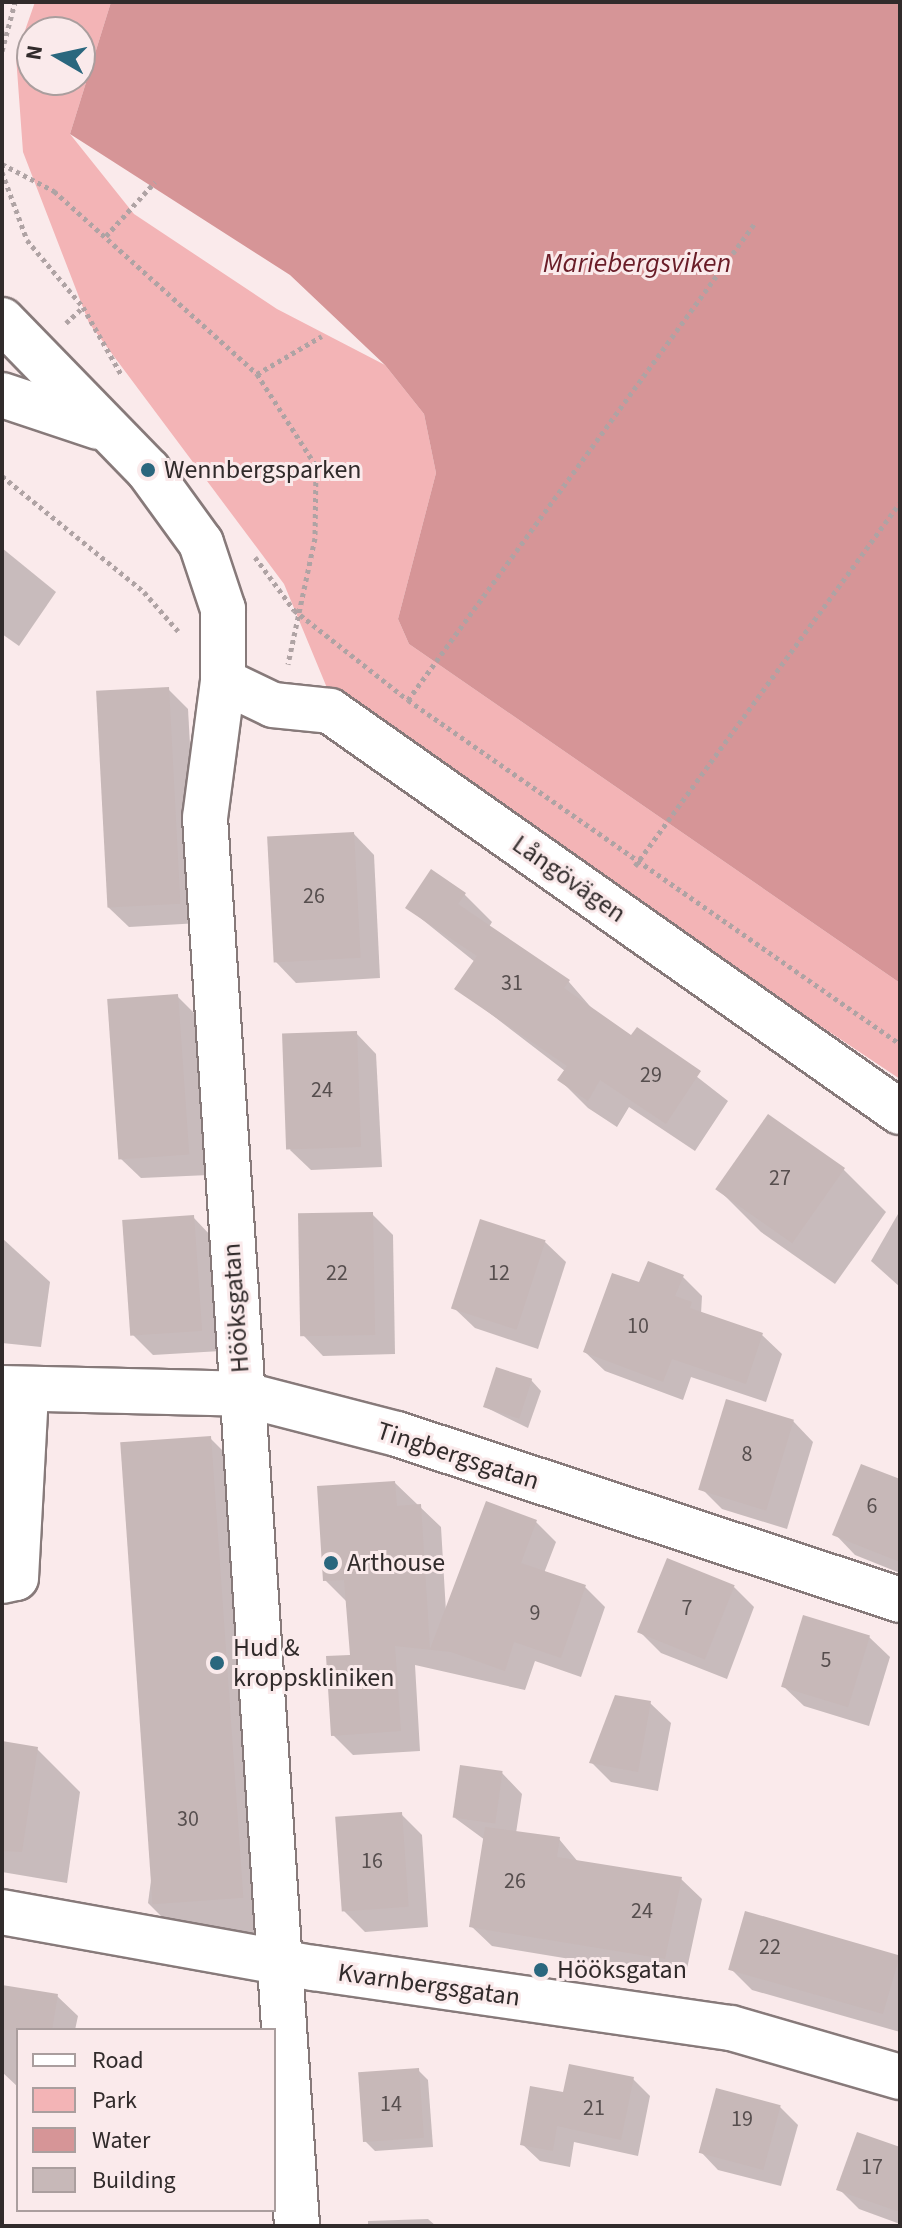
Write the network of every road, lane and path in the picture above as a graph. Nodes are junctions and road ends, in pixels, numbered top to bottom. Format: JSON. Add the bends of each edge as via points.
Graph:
{"nodes":[{"id":1,"x":15,"y":2,"type":"edge"},
{"id":2,"x":2,"y":51,"type":"edge"},
{"id":3,"x":2,"y":164,"type":"edge"},
{"id":4,"x":155,"y":182,"type":"dead end"},
{"id":5,"x":755,"y":223,"type":"dead end"},
{"id":6,"x":106,"y":236,"type":"junction"},
{"id":7,"x":2,"y":320,"type":"edge"},
{"id":8,"x":322,"y":336,"type":"dead end"},
{"id":9,"x":257,"y":374,"type":"junction"},
{"id":10,"x":2,"y":395,"type":"edge"},
{"id":11,"x":105,"y":429,"type":"junction"},
{"id":12,"x":2,"y":476,"type":"edge"},
{"id":13,"x":900,"y":502,"type":"edge"},
{"id":14,"x":223,"y":681,"type":"junction"},
{"id":15,"x":408,"y":700,"type":"junction"},
{"id":16,"x":635,"y":866,"type":"junction"},
{"id":17,"x":900,"y":1044,"type":"edge"},
{"id":18,"x":900,"y":1112,"type":"edge"},
{"id":19,"x":14,"y":1390,"type":"edge"},
{"id":20,"x":242,"y":1394,"type":"junction"},
{"id":21,"x":2,"y":1581,"type":"edge"},
{"id":22,"x":900,"y":1600,"type":"edge"},
{"id":23,"x":2,"y":1912,"type":"edge"},
{"id":24,"x":277,"y":1960,"type":"junction"},
{"id":25,"x":900,"y":2077,"type":"edge"},
{"id":26,"x":297,"y":2226,"type":"edge"}],
"edges":[{"from":1,"to":2,"type":"path"},
{"from":3,"to":6,"type":"path","via":[[54,191]]},
{"from":4,"to":6,"type":"path"},
{"from":5,"to":15,"type":"path"},
{"from":6,"to":9,"type":"path"},
{"from":7,"to":11,"type":"street","name":"Hööksgatan"},
{"from":8,"to":9,"type":"path"},
{"from":9,"to":15,"type":"path","via":[[316,466],[315,538],[294,610]]},
{"from":10,"to":11,"type":"street","name":"Hööksgatan"},
{"from":11,"to":14,"type":"street","name":"Hööksgatan","via":[[148,470],[201,543],[223,609]]},
{"from":12,"to":14,"type":"path","via":[[144,592]]},
{"from":13,"to":16,"type":"path"},
{"from":14,"to":18,"type":"street","name":"Långövägen","via":[[273,705],[330,711]]},
{"from":14,"to":20,"type":"street","name":"Hööksgatan","via":[[205,818]]},
{"from":15,"to":16,"type":"path"},
{"from":16,"to":17,"type":"path"},
{"from":19,"to":20,"type":"street","name":"Tingbergsgatan"},
{"from":19,"to":21,"type":"street","via":[[16,1578]]},
{"from":20,"to":22,"type":"street","name":"Tingbergsgatan","via":[[397,1434]]},
{"from":20,"to":24,"type":"street","name":"Hööksgatan"},
{"from":23,"to":24,"type":"street","name":"Kvarnbergsgatan"},
{"from":24,"to":25,"type":"street","name":"Kvarnbergsgatan","via":[[731,2028]]},
{"from":24,"to":26,"type":"street","name":"Hööksgatan"}]}
